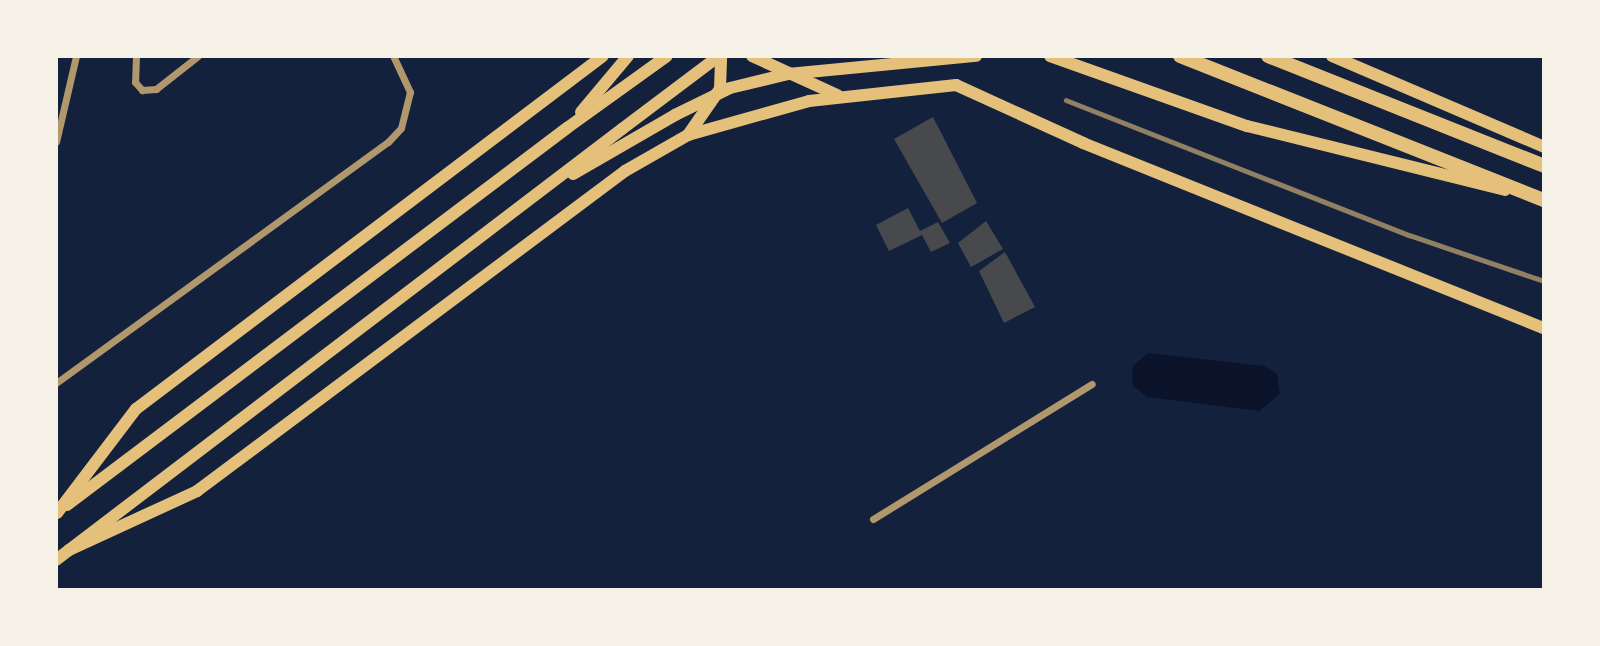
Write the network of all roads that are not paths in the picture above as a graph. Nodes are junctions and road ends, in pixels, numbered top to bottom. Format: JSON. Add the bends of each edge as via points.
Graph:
{"nodes":[{"id":1,"x":76,"y":56,"type":"edge"},
{"id":2,"x":135,"y":56,"type":"edge"},
{"id":3,"x":198,"y":56,"type":"edge"},
{"id":4,"x":393,"y":56,"type":"edge"},
{"id":5,"x":603,"y":56,"type":"edge"},
{"id":6,"x":628,"y":56,"type":"edge"},
{"id":7,"x":667,"y":56,"type":"edge"},
{"id":8,"x":720,"y":56,"type":"edge"},
{"id":9,"x":752,"y":56,"type":"edge"},
{"id":10,"x":976,"y":56,"type":"edge"},
{"id":11,"x":1050,"y":56,"type":"edge"},
{"id":12,"x":1180,"y":56,"type":"edge"},
{"id":13,"x":1268,"y":56,"type":"edge"},
{"id":14,"x":1337,"y":58,"type":"edge"},
{"id":15,"x":841,"y":97,"type":"junction"},
{"id":16,"x":567,"y":128,"type":"junction"},
{"id":17,"x":688,"y":135,"type":"junction"},
{"id":18,"x":56,"y":142,"type":"edge"},
{"id":19,"x":1544,"y":148,"type":"edge"},
{"id":20,"x":1544,"y":166,"type":"edge"},
{"id":21,"x":539,"y":193,"type":"junction"},
{"id":22,"x":1539,"y":199,"type":"edge"},
{"id":23,"x":1544,"y":328,"type":"edge"},
{"id":24,"x":56,"y":383,"type":"edge"},
{"id":25,"x":1092,"y":384,"type":"dead end"},
{"id":26,"x":56,"y":513,"type":"edge"},
{"id":27,"x":873,"y":519,"type":"dead end"},
{"id":28,"x":69,"y":550,"type":"junction"},
{"id":29,"x":56,"y":560,"type":"edge"}],
"edges":[{"from":1,"to":18,"type":"street"},
{"from":2,"to":3,"type":"street","via":[[135,82],[142,90],[156,89]]},
{"from":4,"to":24,"type":"street","via":[[410,92],[405,120],[388,142]]},
{"from":5,"to":26,"type":"main road","via":[[136,409]]},
{"from":6,"to":16,"type":"main road"},
{"from":7,"to":16,"type":"main road"},
{"from":8,"to":17,"type":"main road","via":[[720,89]]},
{"from":8,"to":21,"type":"main road"},
{"from":9,"to":15,"type":"main road"},
{"from":10,"to":21,"type":"main road","via":[[788,74],[730,88]]},
{"from":11,"to":22,"type":"main road","via":[[1247,126]]},
{"from":12,"to":22,"type":"highway"},
{"from":13,"to":20,"type":"highway"},
{"from":14,"to":19,"type":"main road"},
{"from":15,"to":17,"type":"main road","via":[[767,110]]},
{"from":15,"to":23,"type":"main road","via":[[956,85],[1083,143]]},
{"from":16,"to":26,"type":"main road"},
{"from":17,"to":28,"type":"main road","via":[[625,171],[197,491]]},
{"from":21,"to":28,"type":"main road"},
{"from":25,"to":27,"type":"street"},
{"from":28,"to":29,"type":"main road"}]}
